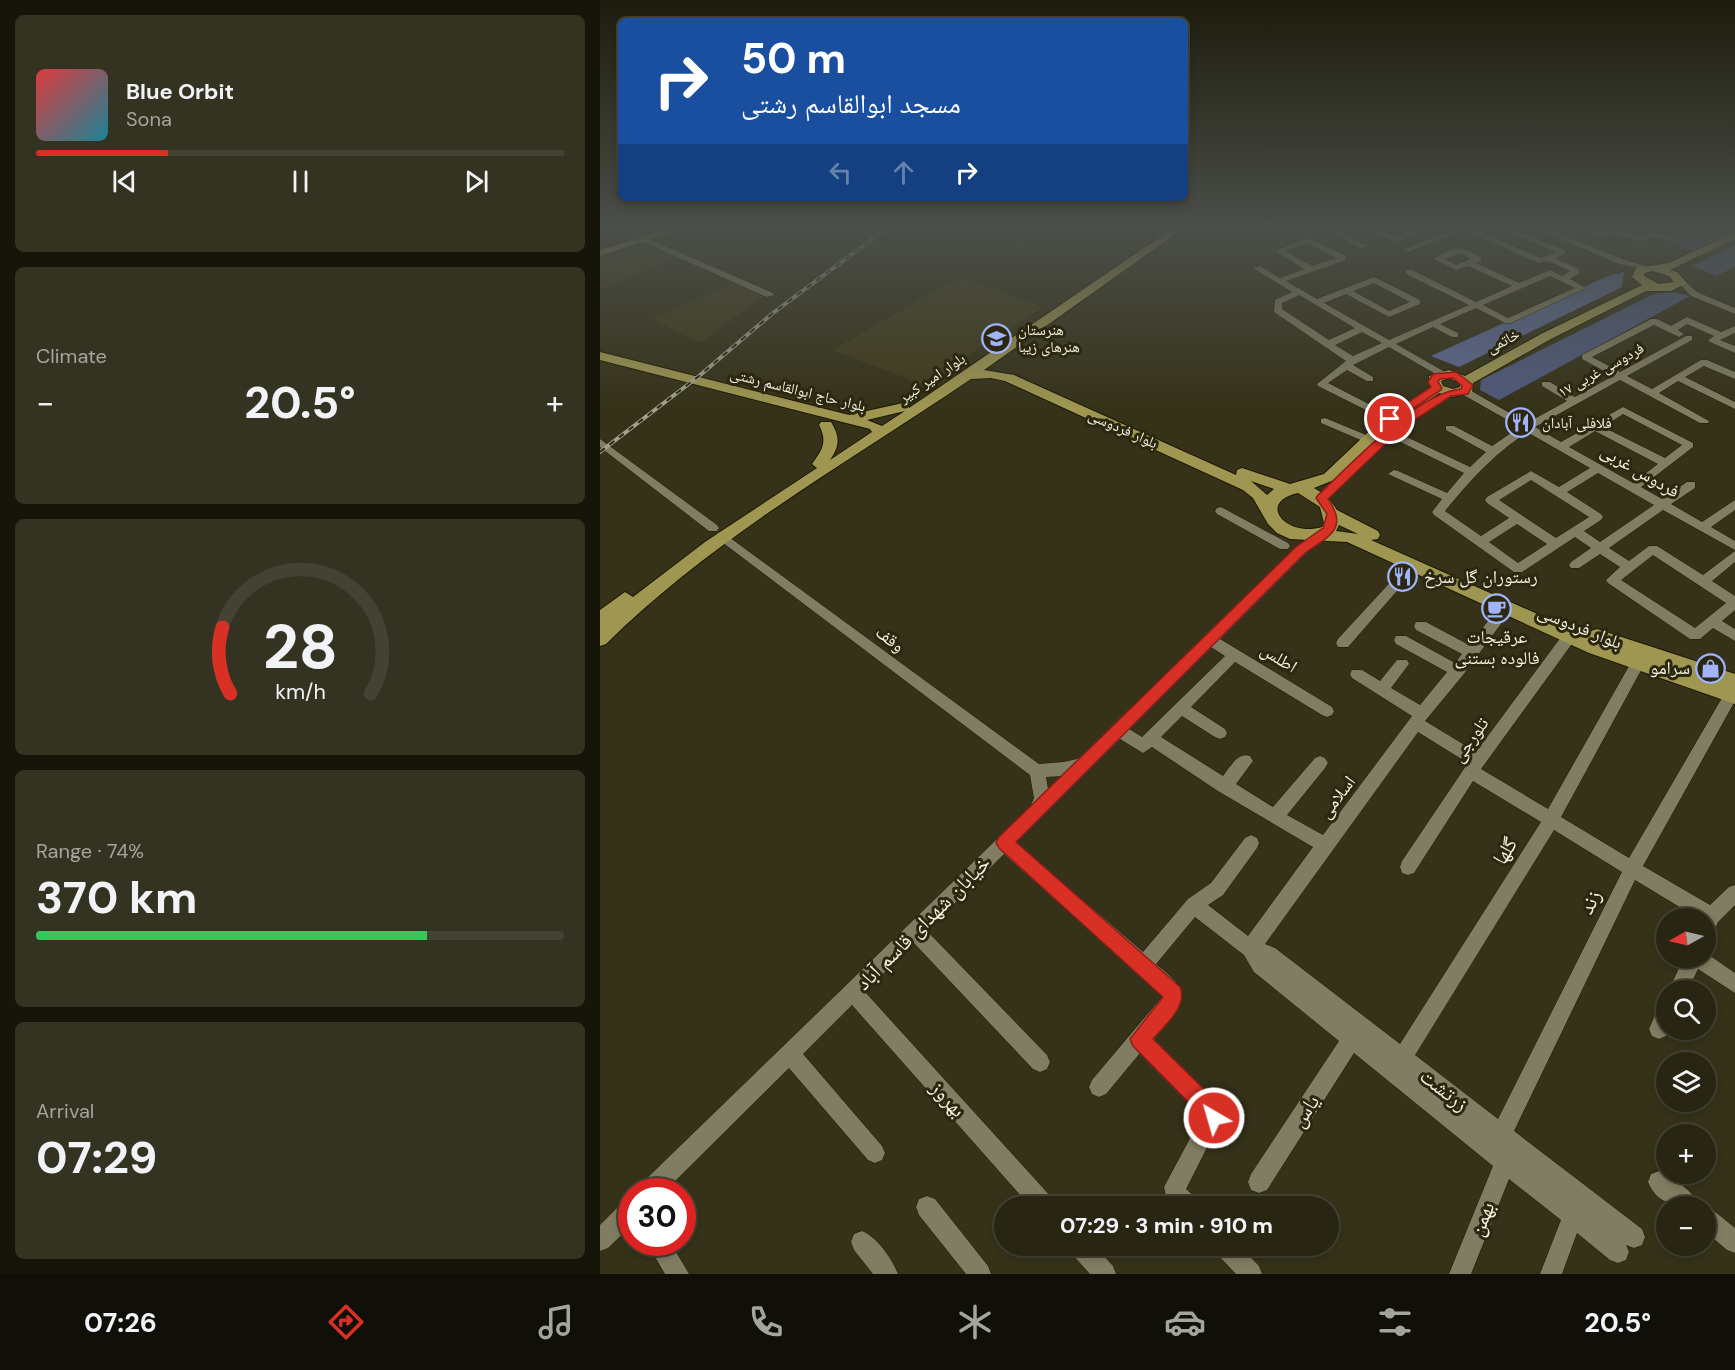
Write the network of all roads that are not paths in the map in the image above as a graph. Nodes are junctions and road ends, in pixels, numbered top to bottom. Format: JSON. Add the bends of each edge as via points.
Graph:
{"nodes":[{"id":1,"x":761,"y":290,"type":"edge"},
{"id":2,"x":1083,"y":290,"type":"edge"},
{"id":3,"x":1084,"y":290,"type":"edge"},
{"id":4,"x":1296,"y":290,"type":"edge"},
{"id":5,"x":1395,"y":290,"type":"edge"},
{"id":6,"x":1446,"y":290,"type":"edge"},
{"id":7,"x":1508,"y":290,"type":"edge"},
{"id":8,"x":1576,"y":290,"type":"edge"},
{"id":9,"x":1628,"y":290,"type":"edge"},
{"id":10,"x":1644,"y":290,"type":"edge"},
{"id":11,"x":1680,"y":290,"type":"edge"},
{"id":12,"x":1691,"y":290,"type":"edge"},
{"id":13,"x":1347,"y":291,"type":"joint"},
{"id":14,"x":1299,"y":292,"type":"junction"},
{"id":15,"x":1694,"y":294,"type":"junction"},
{"id":16,"x":770,"y":295,"type":"dead end"},
{"id":17,"x":1317,"y":302,"type":"junction"},
{"id":18,"x":1473,"y":304,"type":"junction"},
{"id":19,"x":1735,"y":311,"type":"edge"},
{"id":20,"x":1433,"y":324,"type":"junction"},
{"id":21,"x":1362,"y":328,"type":"junction"},
{"id":22,"x":1735,"y":329,"type":"edge"},
{"id":23,"x":1671,"y":330,"type":"junction"},
{"id":24,"x":1455,"y":335,"type":"dead end"},
{"id":25,"x":1719,"y":335,"type":"junction"},
{"id":26,"x":1389,"y":343,"type":"junction"},
{"id":27,"x":1327,"y":345,"type":"junction"},
{"id":28,"x":1005,"y":348,"type":"junction"},
{"id":29,"x":1735,"y":350,"type":"edge"},
{"id":30,"x":600,"y":356,"type":"edge"},
{"id":31,"x":1350,"y":363,"type":"junction"},
{"id":32,"x":600,"y":366,"type":"edge"},
{"id":33,"x":965,"y":375,"type":"junction"},
{"id":34,"x":1620,"y":376,"type":"junction"},
{"id":35,"x":1735,"y":376,"type":"edge"},
{"id":36,"x":1677,"y":377,"type":"junction"},
{"id":37,"x":1370,"y":379,"type":"dead end"},
{"id":38,"x":1452,"y":384,"type":"junction"},
{"id":39,"x":1546,"y":384,"type":"dead end"},
{"id":40,"x":1652,"y":393,"type":"junction"},
{"id":41,"x":1575,"y":401,"type":"junction"},
{"id":42,"x":1735,"y":406,"type":"edge"},
{"id":43,"x":903,"y":407,"type":"junction"},
{"id":44,"x":831,"y":421,"type":"junction"},
{"id":45,"x":1324,"y":421,"type":"dead end"},
{"id":46,"x":1704,"y":421,"type":"dead end"},
{"id":47,"x":1390,"y":426,"type":"junction"},
{"id":48,"x":1595,"y":427,"type":"junction"},
{"id":49,"x":1450,"y":428,"type":"dead end"},
{"id":50,"x":1527,"y":428,"type":"junction"},
{"id":51,"x":873,"y":431,"type":"junction"},
{"id":52,"x":1367,"y":438,"type":"junction"},
{"id":53,"x":600,"y":442,"type":"edge"},
{"id":54,"x":1561,"y":447,"type":"junction"},
{"id":55,"x":1493,"y":451,"type":"junction"},
{"id":56,"x":1665,"y":463,"type":"junction"},
{"id":57,"x":822,"y":467,"type":"junction"},
{"id":58,"x":1598,"y":468,"type":"junction"},
{"id":59,"x":1471,"y":472,"type":"junction"},
{"id":60,"x":1394,"y":474,"type":"dead end"},
{"id":61,"x":1690,"y":485,"type":"dead end"},
{"id":62,"x":1633,"y":488,"type":"junction"},
{"id":63,"x":1289,"y":489,"type":"junction"},
{"id":64,"x":1559,"y":492,"type":"junction"},
{"id":65,"x":1322,"y":498,"type":"junction"},
{"id":66,"x":1449,"y":498,"type":"junction"},
{"id":67,"x":1735,"y":504,"type":"edge"},
{"id":68,"x":1663,"y":505,"type":"junction"},
{"id":69,"x":1268,"y":510,"type":"junction"},
{"id":70,"x":1221,"y":511,"type":"dead end"},
{"id":71,"x":1332,"y":514,"type":"junction"},
{"id":72,"x":1517,"y":518,"type":"junction"},
{"id":73,"x":1276,"y":525,"type":"junction"},
{"id":74,"x":1702,"y":527,"type":"junction"},
{"id":75,"x":718,"y":532,"type":"junction"},
{"id":76,"x":1576,"y":532,"type":"junction"},
{"id":77,"x":1318,"y":536,"type":"junction"},
{"id":78,"x":1481,"y":542,"type":"junction"},
{"id":79,"x":1557,"y":545,"type":"junction"},
{"id":80,"x":1284,"y":546,"type":"junction"},
{"id":81,"x":1735,"y":546,"type":"edge"},
{"id":82,"x":1600,"y":548,"type":"junction"},
{"id":83,"x":1735,"y":555,"type":"edge"},
{"id":84,"x":1575,"y":565,"type":"dead end"},
{"id":85,"x":1412,"y":566,"type":"junction"},
{"id":86,"x":1628,"y":566,"type":"junction"},
{"id":87,"x":1272,"y":579,"type":"junction"},
{"id":88,"x":1703,"y":582,"type":"junction"},
{"id":89,"x":1735,"y":603,"type":"edge"},
{"id":90,"x":1505,"y":609,"type":"junction"},
{"id":91,"x":600,"y":620,"type":"edge"},
{"id":92,"x":1712,"y":621,"type":"junction"},
{"id":93,"x":1421,"y":626,"type":"dead end"},
{"id":94,"x":1735,"y":636,"type":"edge"},
{"id":95,"x":1569,"y":637,"type":"junction"},
{"id":96,"x":600,"y":639,"type":"edge"},
{"id":97,"x":1210,"y":640,"type":"junction"},
{"id":98,"x":1401,"y":640,"type":"dead end"},
{"id":99,"x":1343,"y":643,"type":"dead end"},
{"id":100,"x":1472,"y":652,"type":"junction"},
{"id":101,"x":1235,"y":654,"type":"junction"},
{"id":102,"x":1638,"y":663,"type":"junction"},
{"id":103,"x":1402,"y":664,"type":"dead end"},
{"id":104,"x":1458,"y":671,"type":"junction"},
{"id":105,"x":1357,"y":674,"type":"dead end"},
{"id":106,"x":1382,"y":689,"type":"junction"},
{"id":107,"x":1734,"y":691,"type":"edge"},
{"id":108,"x":1181,"y":708,"type":"junction"},
{"id":109,"x":1327,"y":711,"type":"dead end"},
{"id":110,"x":1419,"y":718,"type":"junction"},
{"id":111,"x":1119,"y":730,"type":"junction"},
{"id":112,"x":1220,"y":733,"type":"dead end"},
{"id":113,"x":1150,"y":738,"type":"junction"},
{"id":114,"x":1245,"y":761,"type":"dead end"},
{"id":115,"x":1086,"y":763,"type":"junction"},
{"id":116,"x":1320,"y":763,"type":"dead end"},
{"id":117,"x":1475,"y":766,"type":"junction"},
{"id":118,"x":1037,"y":771,"type":"junction"},
{"id":119,"x":1224,"y":786,"type":"junction"},
{"id":120,"x":1034,"y":813,"type":"junction"},
{"id":121,"x":1275,"y":817,"type":"junction"},
{"id":122,"x":1551,"y":820,"type":"junction"},
{"id":123,"x":1005,"y":843,"type":"junction"},
{"id":124,"x":1251,"y":843,"type":"dead end"},
{"id":125,"x":1325,"y":845,"type":"junction"},
{"id":126,"x":1408,"y":867,"type":"dead end"},
{"id":127,"x":1632,"y":868,"type":"junction"},
{"id":128,"x":1733,"y":898,"type":"edge"},
{"id":129,"x":1194,"y":905,"type":"junction"},
{"id":130,"x":1687,"y":908,"type":"edge"},
{"id":131,"x":1716,"y":915,"type":"edge"},
{"id":132,"x":915,"y":931,"type":"junction"},
{"id":133,"x":1250,"y":950,"type":"junction"},
{"id":134,"x":1144,"y":965,"type":"junction"},
{"id":135,"x":1711,"y":968,"type":"edge"},
{"id":136,"x":1735,"y":984,"type":"edge"},
{"id":137,"x":853,"y":992,"type":"junction"},
{"id":138,"x":1140,"y":1039,"type":"junction"},
{"id":139,"x":1351,"y":1040,"type":"junction"},
{"id":140,"x":790,"y":1054,"type":"junction"},
{"id":141,"x":1040,"y":1062,"type":"dead end"},
{"id":142,"x":1397,"y":1065,"type":"junction"},
{"id":143,"x":1099,"y":1087,"type":"dead end"},
{"id":144,"x":1502,"y":1135,"type":"junction"},
{"id":145,"x":875,"y":1153,"type":"dead end"},
{"id":146,"x":1504,"y":1163,"type":"junction"},
{"id":147,"x":1539,"y":1177,"type":"junction"},
{"id":148,"x":663,"y":1178,"type":"edge"},
{"id":149,"x":1259,"y":1182,"type":"dead end"},
{"id":150,"x":1662,"y":1184,"type":"edge"},
{"id":151,"x":1035,"y":1196,"type":"edge"},
{"id":152,"x":1178,"y":1196,"type":"edge"},
{"id":153,"x":1676,"y":1196,"type":"edge"},
{"id":154,"x":927,"y":1206,"type":"dead end"},
{"id":155,"x":1574,"y":1216,"type":"junction"},
{"id":156,"x":618,"y":1223,"type":"edge"},
{"id":157,"x":1716,"y":1227,"type":"edge"},
{"id":158,"x":1634,"y":1237,"type":"dead end"},
{"id":159,"x":600,"y":1240,"type":"edge"},
{"id":160,"x":862,"y":1242,"type":"dead end"},
{"id":161,"x":1735,"y":1242,"type":"edge"},
{"id":162,"x":1618,"y":1252,"type":"dead end"},
{"id":163,"x":666,"y":1256,"type":"edge"},
{"id":164,"x":1089,"y":1256,"type":"edge"},
{"id":165,"x":1234,"y":1256,"type":"edge"},
{"id":166,"x":678,"y":1274,"type":"edge"},
{"id":167,"x":887,"y":1274,"type":"edge"},
{"id":168,"x":980,"y":1274,"type":"edge"},
{"id":169,"x":1105,"y":1274,"type":"edge"},
{"id":170,"x":1251,"y":1274,"type":"edge"},
{"id":171,"x":1460,"y":1274,"type":"edge"},
{"id":172,"x":1551,"y":1274,"type":"edge"}],
"edges":[{"from":1,"to":16,"type":"street"},
{"from":2,"to":43,"type":"main road","name":"بلوار امیر کبیر"},
{"from":3,"to":28,"type":"main road","name":"بلوار امیر کبیر"},
{"from":4,"to":14,"type":"street","name":"فردوس غربی"},
{"from":5,"to":13,"type":"street","via":[[1418,302],[1389,314]]},
{"from":6,"to":18,"type":"street"},
{"from":7,"to":18,"type":"street"},
{"from":8,"to":18,"type":"street","via":[[1508,321]]},
{"from":9,"to":38,"type":"main road","name":"خاتمی"},
{"from":10,"to":38,"type":"main road","name":"خاتمی"},
{"from":11,"to":15,"type":"street"},
{"from":12,"to":15,"type":"street"},
{"from":13,"to":17,"type":"street"},
{"from":14,"to":17,"type":"street","name":"فردوس غربی"},
{"from":14,"to":27,"type":"street","via":[[1278,302],[1277,310]]},
{"from":15,"to":19,"type":"street"},
{"from":17,"to":21,"type":"street","name":"فردوس غربی"},
{"from":18,"to":20,"type":"street"},
{"from":20,"to":24,"type":"street"},
{"from":20,"to":26,"type":"street"},
{"from":21,"to":26,"type":"street","name":"فردوس غربی"},
{"from":21,"to":27,"type":"street"},
{"from":22,"to":25,"type":"street"},
{"from":23,"to":25,"type":"street","via":[[1687,320]]},
{"from":23,"to":34,"type":"street","name":"فردوسی غربی ۱۷","via":[[1689,338]]},
{"from":23,"to":34,"type":"street","via":[[1654,321],[1585,357]]},
{"from":25,"to":29,"type":"street","via":[[1713,340]]},
{"from":26,"to":31,"type":"street"},
{"from":26,"to":38,"type":"street","name":"فردوس غربی"},
{"from":27,"to":31,"type":"street"},
{"from":28,"to":33,"type":"main road","name":"بلوار امیر کبیر"},
{"from":28,"to":63,"type":"main road","name":"بلوار فردوسی","via":[[1006,364],[1017,372],[1255,478]]},
{"from":30,"to":44,"type":"main road","name":"بلوار حاج ابوالقاسم رشتی"},
{"from":31,"to":37,"type":"street"},
{"from":31,"to":47,"type":"street","via":[[1322,384]]},
{"from":32,"to":44,"type":"main road","name":"بلوار حاج ابوالقاسم رشتی"},
{"from":33,"to":51,"type":"main road","name":"بلوار امیر کبیر"},
{"from":33,"to":69,"type":"main road","name":"بلوار فردوسی","via":[[1009,378],[1248,486]]},
{"from":34,"to":40,"type":"street"},
{"from":34,"to":41,"type":"street","name":"فردوسی غربی ۱۷"},
{"from":35,"to":36,"type":"street","via":[[1704,362]]},
{"from":36,"to":40,"type":"street"},
{"from":36,"to":42,"type":"street"},
{"from":38,"to":47,"type":"main road"},
{"from":38,"to":50,"type":"street","name":"فردوس غربی"},
{"from":39,"to":41,"type":"street"},
{"from":40,"to":46,"type":"street"},
{"from":41,"to":50,"type":"street","name":"فردوسی غربی ۱۷"},
{"from":43,"to":44,"type":"main road"},
{"from":43,"to":51,"type":"main road","name":"بلوار امیر کبیر"},
{"from":44,"to":51,"type":"main road","name":"بلوار حاج ابوالقاسم رشتی"},
{"from":44,"to":57,"type":"main road","via":[[832,443]]},
{"from":45,"to":52,"type":"street"},
{"from":47,"to":52,"type":"main road"},
{"from":47,"to":59,"type":"street"},
{"from":47,"to":65,"type":"main road"},
{"from":48,"to":54,"type":"street"},
{"from":48,"to":56,"type":"street"},
{"from":48,"to":56,"type":"street","via":[[1623,410],[1689,445]]},
{"from":49,"to":55,"type":"street"},
{"from":50,"to":54,"type":"street","name":"فردوس غربی"},
{"from":50,"to":55,"type":"street","name":"فردوسی غربی ۱۷"},
{"from":51,"to":57,"type":"main road","name":"بلوار امیر کبیر"},
{"from":52,"to":63,"type":"main road","via":[[1329,477]]},
{"from":53,"to":75,"type":"street","name":"وقف"},
{"from":54,"to":58,"type":"street","name":"فردوس غربی"},
{"from":55,"to":59,"type":"street","name":"فردوسی غربی ۱۷"},
{"from":56,"to":62,"type":"street"},
{"from":57,"to":75,"type":"main road","name":"بلوار امیر کبیر"},
{"from":58,"to":62,"type":"street","name":"فردوس غربی"},
{"from":58,"to":64,"type":"street"},
{"from":59,"to":66,"type":"street","name":"فردوسی غربی ۱۷"},
{"from":60,"to":66,"type":"street"},
{"from":61,"to":68,"type":"street"},
{"from":62,"to":68,"type":"street","name":"فردوس غربی"},
{"from":63,"to":65,"type":"main road"},
{"from":63,"to":69,"type":"main road","via":[[1275,495]]},
{"from":64,"to":72,"type":"street","via":[[1531,475],[1491,500]]},
{"from":64,"to":76,"type":"street","via":[[1597,518]]},
{"from":65,"to":71,"type":"main road"},
{"from":66,"to":78,"type":"street","name":"فردوسی غربی ۱۷","via":[[1438,512]]},
{"from":67,"to":74,"type":"street"},
{"from":68,"to":74,"type":"street","name":"فردوس غربی"},
{"from":68,"to":82,"type":"street"},
{"from":69,"to":73,"type":"main road"},
{"from":70,"to":80,"type":"street"},
{"from":71,"to":77,"type":"main road","via":[[1328,531]]},
{"from":71,"to":107,"type":"main road","name":"بلوار فردوسی","via":[[1560,620]]},
{"from":72,"to":78,"type":"street"},
{"from":72,"to":79,"type":"street"},
{"from":73,"to":77,"type":"main road","via":[[1295,536]]},
{"from":73,"to":80,"type":"street"},
{"from":74,"to":81,"type":"street","name":"فردوس غربی"},
{"from":75,"to":91,"type":"main road"},
{"from":75,"to":96,"type":"main road"},
{"from":75,"to":118,"type":"street","name":"وقف"},
{"from":76,"to":79,"type":"street"},
{"from":76,"to":82,"type":"street"},
{"from":77,"to":85,"type":"main road","name":"بلوار فردوسی","via":[[1349,537]]},
{"from":77,"to":87,"type":"street","name":"خیابان شهدای قاسم آباد"},
{"from":78,"to":79,"type":"street","via":[[1518,569]]},
{"from":80,"to":87,"type":"street"},
{"from":82,"to":84,"type":"street"},
{"from":82,"to":86,"type":"street"},
{"from":83,"to":88,"type":"street"},
{"from":85,"to":90,"type":"main road","name":"بلوار فردوسی"},
{"from":85,"to":99,"type":"street"},
{"from":86,"to":88,"type":"street","via":[[1653,549]]},
{"from":86,"to":92,"type":"street","via":[[1612,579],[1695,635]]},
{"from":87,"to":97,"type":"street","name":"خیابان شهدای قاسم آباد"},
{"from":88,"to":89,"type":"street"},
{"from":89,"to":92,"type":"street"},
{"from":90,"to":95,"type":"main road","name":"بلوار فردوسی"},
{"from":90,"to":100,"type":"street","name":"اسلامی"},
{"from":92,"to":94,"type":"street"},
{"from":93,"to":100,"type":"street"},
{"from":95,"to":102,"type":"main road","name":"بلوار فردوسی"},
{"from":95,"to":117,"type":"street","name":"تلورجی"},
{"from":97,"to":101,"type":"street","name":"اطلس"},
{"from":97,"to":111,"type":"street","name":"خیابان شهدای قاسم آباد"},
{"from":98,"to":104,"type":"street"},
{"from":100,"to":104,"type":"street","name":"اسلامی"},
{"from":101,"to":108,"type":"street"},
{"from":101,"to":109,"type":"street","name":"اطلس"},
{"from":102,"to":107,"type":"main road","name":"بلوار فردوسی"},
{"from":102,"to":122,"type":"street","name":"گلها"},
{"from":103,"to":106,"type":"street"},
{"from":104,"to":110,"type":"street","name":"اسلامی"},
{"from":105,"to":106,"type":"street"},
{"from":106,"to":110,"type":"street"},
{"from":107,"to":127,"type":"street","name":"زند"},
{"from":108,"to":112,"type":"street"},
{"from":108,"to":113,"type":"street"},
{"from":110,"to":117,"type":"street"},
{"from":110,"to":125,"type":"street","name":"اسلامی"},
{"from":111,"to":113,"type":"street","name":"اسلامی","via":[[1143,746]]},
{"from":111,"to":115,"type":"street","name":"خیابان شهدای قاسم آباد"},
{"from":113,"to":119,"type":"street","name":"اسلامی"},
{"from":114,"to":119,"type":"street"},
{"from":115,"to":118,"type":"street","via":[[1064,770]]},
{"from":115,"to":120,"type":"street","name":"خیابان شهدای قاسم آباد"},
{"from":116,"to":121,"type":"street"},
{"from":117,"to":122,"type":"street"},
{"from":117,"to":126,"type":"street","name":"تلورجی"},
{"from":118,"to":120,"type":"street","via":[[1042,798]]},
{"from":119,"to":121,"type":"street","name":"اسلامی"},
{"from":120,"to":123,"type":"street","name":"خیابان شهدای قاسم آباد"},
{"from":121,"to":125,"type":"street","name":"اسلامی"},
{"from":122,"to":127,"type":"street"},
{"from":122,"to":142,"type":"street","name":"گلها"},
{"from":123,"to":132,"type":"street","name":"خیابان شهدای قاسم آباد"},
{"from":123,"to":134,"type":"street"},
{"from":124,"to":129,"type":"street","via":[[1217,889]]},
{"from":125,"to":133,"type":"street"},
{"from":127,"to":130,"type":"street"},
{"from":127,"to":144,"type":"street","name":"زند"},
{"from":128,"to":131,"type":"street"},
{"from":129,"to":133,"type":"street","name":"زرتشت"},
{"from":129,"to":134,"type":"street"},
{"from":132,"to":137,"type":"street","name":"خیابان شهدای قاسم آباد"},
{"from":132,"to":141,"type":"street"},
{"from":133,"to":139,"type":"street","name":"زرتشت","via":[[1260,966]]},
{"from":133,"to":142,"type":"street","name":"زرتشت","via":[[1269,954]]},
{"from":134,"to":138,"type":"street","via":[[1174,997]]},
{"from":135,"to":136,"type":"street"},
{"from":137,"to":140,"type":"street","name":"خیابان شهدای قاسم آباد"},
{"from":137,"to":151,"type":"street","name":"بهروز"},
{"from":138,"to":143,"type":"street"},
{"from":138,"to":152,"type":"street","via":[[1214,1114],[1175,1187]]},
{"from":139,"to":142,"type":"street","name":"زرتشت"},
{"from":139,"to":149,"type":"street","name":"یاس"},
{"from":140,"to":145,"type":"street"},
{"from":140,"to":148,"type":"street","name":"خیابان شهدای قاسم آباد"},
{"from":142,"to":144,"type":"street","name":"زرتشت"},
{"from":142,"to":146,"type":"street","name":"زرتشت"},
{"from":144,"to":147,"type":"street","name":"زرتشت"},
{"from":146,"to":147,"type":"street","name":"زرتشت"},
{"from":146,"to":171,"type":"street","name":"بهمن"},
{"from":147,"to":155,"type":"street","name":"زرتشت"},
{"from":147,"to":158,"type":"street","name":"زرتشت"},
{"from":150,"to":153,"type":"street"},
{"from":154,"to":168,"type":"street"},
{"from":155,"to":162,"type":"street","name":"زرتشت"},
{"from":155,"to":172,"type":"street"},
{"from":156,"to":159,"type":"street"},
{"from":157,"to":161,"type":"street"},
{"from":160,"to":167,"type":"street"},
{"from":163,"to":166,"type":"street"},
{"from":164,"to":169,"type":"street"},
{"from":165,"to":170,"type":"street"}]}
